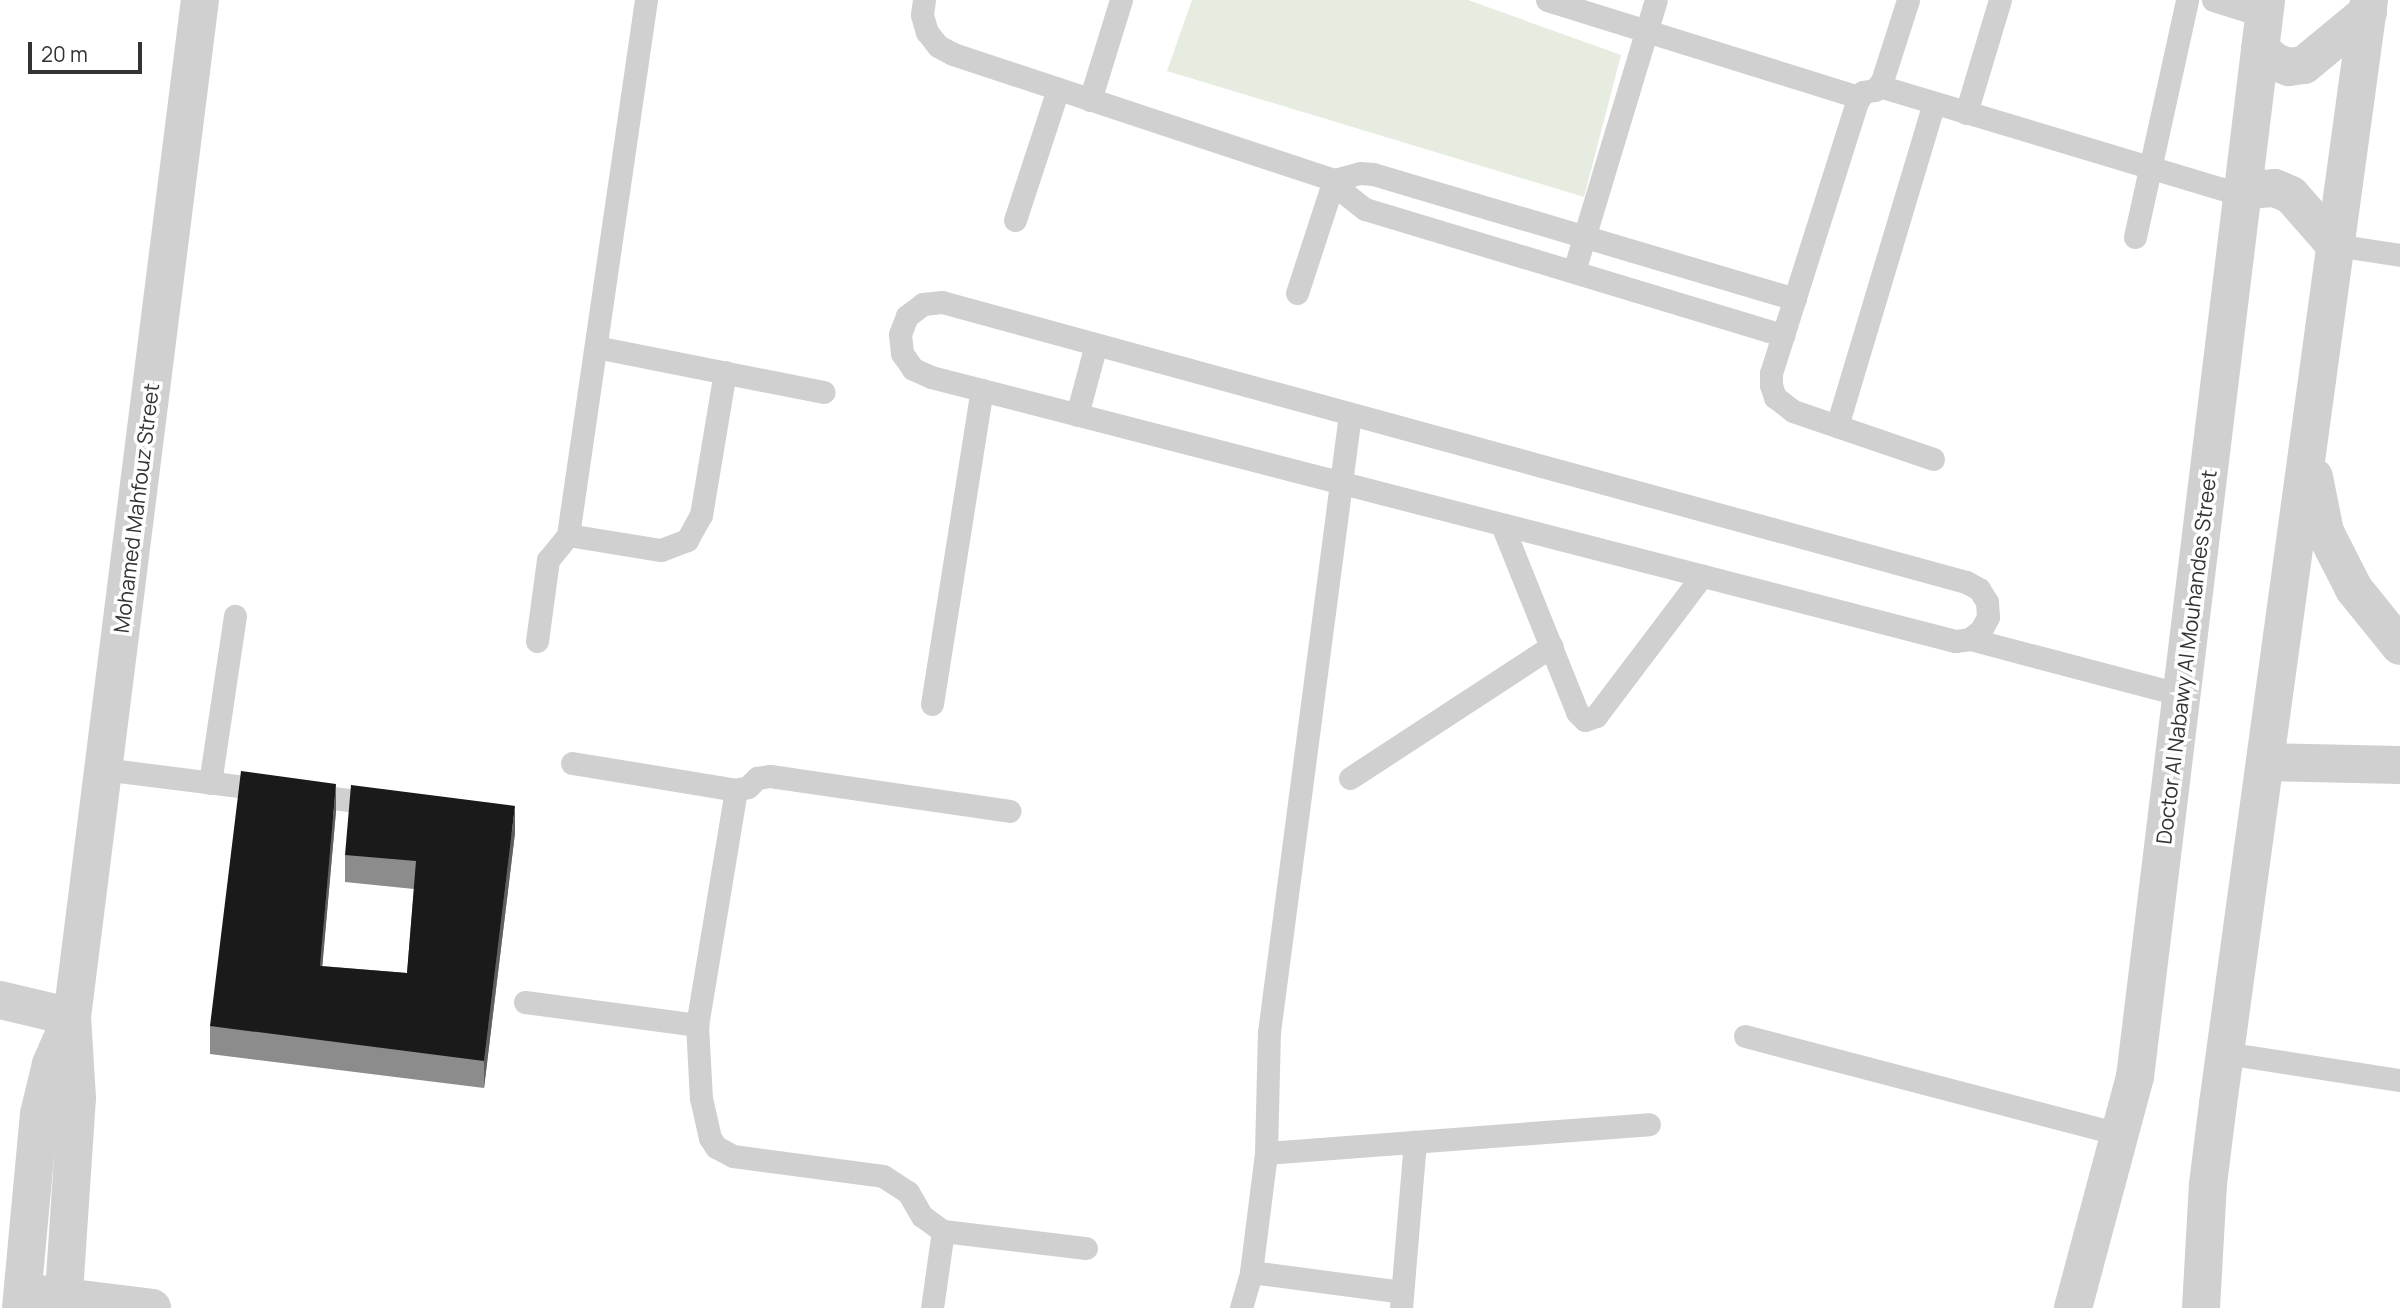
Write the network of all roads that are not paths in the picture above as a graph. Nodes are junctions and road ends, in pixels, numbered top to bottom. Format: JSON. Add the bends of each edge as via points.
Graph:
{"nodes":[{"id":1,"x":200,"y":0,"type":"edge"},
{"id":2,"x":646,"y":0,"type":"edge"},
{"id":3,"x":924,"y":0,"type":"edge"},
{"id":4,"x":1121,"y":0,"type":"edge"},
{"id":5,"x":1547,"y":0,"type":"edge"},
{"id":6,"x":1656,"y":0,"type":"edge"},
{"id":7,"x":1908,"y":0,"type":"edge"},
{"id":8,"x":2000,"y":0,"type":"edge"},
{"id":9,"x":2187,"y":0,"type":"edge"},
{"id":10,"x":2213,"y":0,"type":"edge"},
{"id":11,"x":2368,"y":6,"type":"edge"},
{"id":12,"x":2263,"y":22,"type":"edge"},
{"id":13,"x":1646,"y":31,"type":"junction"},
{"id":14,"x":1058,"y":89,"type":"junction"},
{"id":15,"x":1869,"y":92,"type":"junction"},
{"id":16,"x":1090,"y":100,"type":"junction"},
{"id":17,"x":1934,"y":103,"type":"junction"},
{"id":18,"x":1966,"y":113,"type":"junction"},
{"id":19,"x":2151,"y":168,"type":"junction"},
{"id":20,"x":1334,"y":180,"type":"junction"},
{"id":21,"x":2243,"y":195,"type":"junction"},
{"id":22,"x":1015,"y":220,"type":"dead end"},
{"id":23,"x":1585,"y":236,"type":"junction"},
{"id":24,"x":2136,"y":237,"type":"dead end"},
{"id":25,"x":2335,"y":245,"type":"junction"},
{"id":26,"x":2400,"y":254,"type":"edge"},
{"id":27,"x":1574,"y":271,"type":"junction"},
{"id":28,"x":1297,"y":293,"type":"dead end"},
{"id":29,"x":1795,"y":299,"type":"junction"},
{"id":30,"x":1783,"y":335,"type":"junction"},
{"id":31,"x":1096,"y":344,"type":"junction"},
{"id":32,"x":596,"y":347,"type":"junction"},
{"id":33,"x":725,"y":372,"type":"junction"},
{"id":34,"x":982,"y":390,"type":"junction"},
{"id":35,"x":824,"y":392,"type":"dead end"},
{"id":36,"x":1350,"y":414,"type":"junction"},
{"id":37,"x":1077,"y":415,"type":"junction"},
{"id":38,"x":1837,"y":426,"type":"junction"},
{"id":39,"x":2308,"y":449,"type":"junction"},
{"id":40,"x":1933,"y":459,"type":"dead end"},
{"id":41,"x":1340,"y":482,"type":"junction"},
{"id":42,"x":1502,"y":525,"type":"junction"},
{"id":43,"x":568,"y":535,"type":"junction"},
{"id":44,"x":1702,"y":576,"type":"junction"},
{"id":45,"x":235,"y":616,"type":"dead end"},
{"id":46,"x":1970,"y":639,"type":"junction"},
{"id":47,"x":537,"y":641,"type":"dead end"},
{"id":48,"x":1552,"y":646,"type":"junction"},
{"id":49,"x":2400,"y":646,"type":"edge"},
{"id":50,"x":2182,"y":695,"type":"junction"},
{"id":51,"x":932,"y":704,"type":"dead end"},
{"id":52,"x":2265,"y":762,"type":"junction"},
{"id":53,"x":572,"y":763,"type":"dead end"},
{"id":54,"x":2400,"y":765,"type":"edge"},
{"id":55,"x":103,"y":769,"type":"junction"},
{"id":56,"x":1350,"y":778,"type":"dead end"},
{"id":57,"x":210,"y":783,"type":"junction"},
{"id":58,"x":736,"y":790,"type":"junction"},
{"id":59,"x":409,"y":807,"type":"edge"},
{"id":60,"x":1009,"y":811,"type":"dead end"},
{"id":61,"x":0,"y":1000,"type":"edge"},
{"id":62,"x":525,"y":1002,"type":"dead end"},
{"id":63,"x":72,"y":1017,"type":"junction"},
{"id":64,"x":696,"y":1025,"type":"junction"},
{"id":65,"x":1745,"y":1036,"type":"dead end"},
{"id":66,"x":2225,"y":1053,"type":"junction"},
{"id":67,"x":2400,"y":1080,"type":"edge"},
{"id":68,"x":1649,"y":1124,"type":"dead end"},
{"id":69,"x":2122,"y":1135,"type":"junction"},
{"id":70,"x":1415,"y":1142,"type":"junction"},
{"id":71,"x":1266,"y":1153,"type":"junction"},
{"id":72,"x":943,"y":1231,"type":"junction"},
{"id":73,"x":1086,"y":1248,"type":"dead end"},
{"id":74,"x":1251,"y":1272,"type":"junction"},
{"id":75,"x":15,"y":1296,"type":"edge"},
{"id":76,"x":1401,"y":1300,"type":"edge"},
{"id":77,"x":63,"y":1303,"type":"edge"},
{"id":78,"x":152,"y":1308,"type":"edge"},
{"id":79,"x":932,"y":1308,"type":"edge"},
{"id":80,"x":1241,"y":1308,"type":"edge"},
{"id":81,"x":2073,"y":1308,"type":"edge"},
{"id":82,"x":2201,"y":1308,"type":"edge"}],
"edges":[{"from":1,"to":55,"type":"street","name":"Mohamed Mahfouz Street"},
{"from":2,"to":32,"type":"lane"},
{"from":3,"to":14,"type":"lane","via":[[927,32],[938,46]]},
{"from":4,"to":16,"type":"lane"},
{"from":5,"to":13,"type":"lane"},
{"from":6,"to":13,"type":"lane"},
{"from":7,"to":15,"type":"lane"},
{"from":8,"to":18,"type":"lane"},
{"from":9,"to":19,"type":"lane"},
{"from":10,"to":12,"type":"lane"},
{"from":11,"to":12,"type":"street","via":[[2304,65],[2289,67],[2275,62]]},
{"from":11,"to":25,"type":"street"},
{"from":12,"to":21,"type":"street","name":"Doctor Al Nabawy Al Mouhandes Street"},
{"from":13,"to":15,"type":"lane"},
{"from":13,"to":23,"type":"lane"},
{"from":14,"to":16,"type":"lane"},
{"from":14,"to":22,"type":"lane"},
{"from":15,"to":17,"type":"lane"},
{"from":15,"to":29,"type":"lane"},
{"from":16,"to":20,"type":"lane"},
{"from":17,"to":18,"type":"lane"},
{"from":17,"to":38,"type":"lane"},
{"from":18,"to":19,"type":"lane"},
{"from":19,"to":21,"type":"lane"},
{"from":19,"to":24,"type":"lane"},
{"from":20,"to":23,"type":"lane","via":[[1373,174]]},
{"from":20,"to":27,"type":"lane","via":[[1365,209]]},
{"from":20,"to":28,"type":"lane"},
{"from":21,"to":25,"type":"street","via":[[2267,188],[2291,194]]},
{"from":21,"to":50,"type":"street","name":"Doctor Al Nabawy Al Mouhandes Street"},
{"from":23,"to":27,"type":"lane"},
{"from":23,"to":29,"type":"lane"},
{"from":25,"to":26,"type":"lane"},
{"from":25,"to":39,"type":"street"},
{"from":27,"to":30,"type":"lane"},
{"from":29,"to":30,"type":"lane"},
{"from":30,"to":38,"type":"lane","via":[[1771,373],[1774,397],[1793,411]]},
{"from":31,"to":34,"type":"lane","via":[[942,302],[923,304],[907,316],[900,334],[902,353],[914,369]]},
{"from":31,"to":36,"type":"lane"},
{"from":31,"to":37,"type":"lane"},
{"from":32,"to":33,"type":"lane"},
{"from":32,"to":43,"type":"lane"},
{"from":33,"to":35,"type":"lane"},
{"from":33,"to":43,"type":"lane","via":[[701,515],[687,540],[661,550]]},
{"from":34,"to":37,"type":"lane"},
{"from":34,"to":51,"type":"lane"},
{"from":36,"to":41,"type":"lane"},
{"from":36,"to":46,"type":"lane","via":[[1965,582],[1979,589],[1987,602],[1988,617]]},
{"from":37,"to":41,"type":"lane"},
{"from":38,"to":40,"type":"lane"},
{"from":39,"to":49,"type":"street","via":[[2325,532],[2354,589]]},
{"from":39,"to":52,"type":"street"},
{"from":41,"to":42,"type":"lane"},
{"from":41,"to":71,"type":"lane","via":[[1269,1032]]},
{"from":42,"to":44,"type":"lane"},
{"from":42,"to":48,"type":"lane"},
{"from":43,"to":47,"type":"lane","via":[[548,561]]},
{"from":44,"to":46,"type":"lane","via":[[1955,641]]},
{"from":44,"to":48,"type":"lane","via":[[1591,720],[1577,712]]},
{"from":45,"to":57,"type":"lane"},
{"from":46,"to":50,"type":"lane"},
{"from":48,"to":56,"type":"lane"},
{"from":50,"to":69,"type":"street","name":"Doctor Al Nabawy Al Mouhandes Street","via":[[2135,1077]]},
{"from":52,"to":54,"type":"street"},
{"from":52,"to":66,"type":"street"},
{"from":53,"to":58,"type":"lane"},
{"from":55,"to":57,"type":"lane"},
{"from":55,"to":63,"type":"street","name":"Mohamed Mahfouz Street"},
{"from":57,"to":59,"type":"lane"},
{"from":58,"to":60,"type":"lane","via":[[770,776]]},
{"from":58,"to":64,"type":"lane"},
{"from":61,"to":63,"type":"street"},
{"from":62,"to":64,"type":"lane"},
{"from":63,"to":75,"type":"street","name":"Mohamed Mahfouz Street","via":[[51,1064],[39,1114]]},
{"from":63,"to":77,"type":"street","name":"Mohamed Mahfouz Street","via":[[77,1098]]},
{"from":64,"to":72,"type":"lane","via":[[701,1098],[716,1147],[733,1156],[883,1176],[908,1192],[922,1216]]},
{"from":65,"to":69,"type":"lane"},
{"from":66,"to":67,"type":"lane"},
{"from":66,"to":82,"type":"street","via":[[2208,1184]]},
{"from":68,"to":70,"type":"lane"},
{"from":69,"to":81,"type":"street","name":"Doctor Al Nabawy Al Mouhandes Street"},
{"from":70,"to":71,"type":"lane"},
{"from":70,"to":76,"type":"lane"},
{"from":71,"to":74,"type":"lane"},
{"from":72,"to":73,"type":"lane"},
{"from":72,"to":79,"type":"lane"},
{"from":74,"to":76,"type":"lane"},
{"from":74,"to":80,"type":"lane"},
{"from":75,"to":77,"type":"street"},
{"from":77,"to":78,"type":"street"}]}
